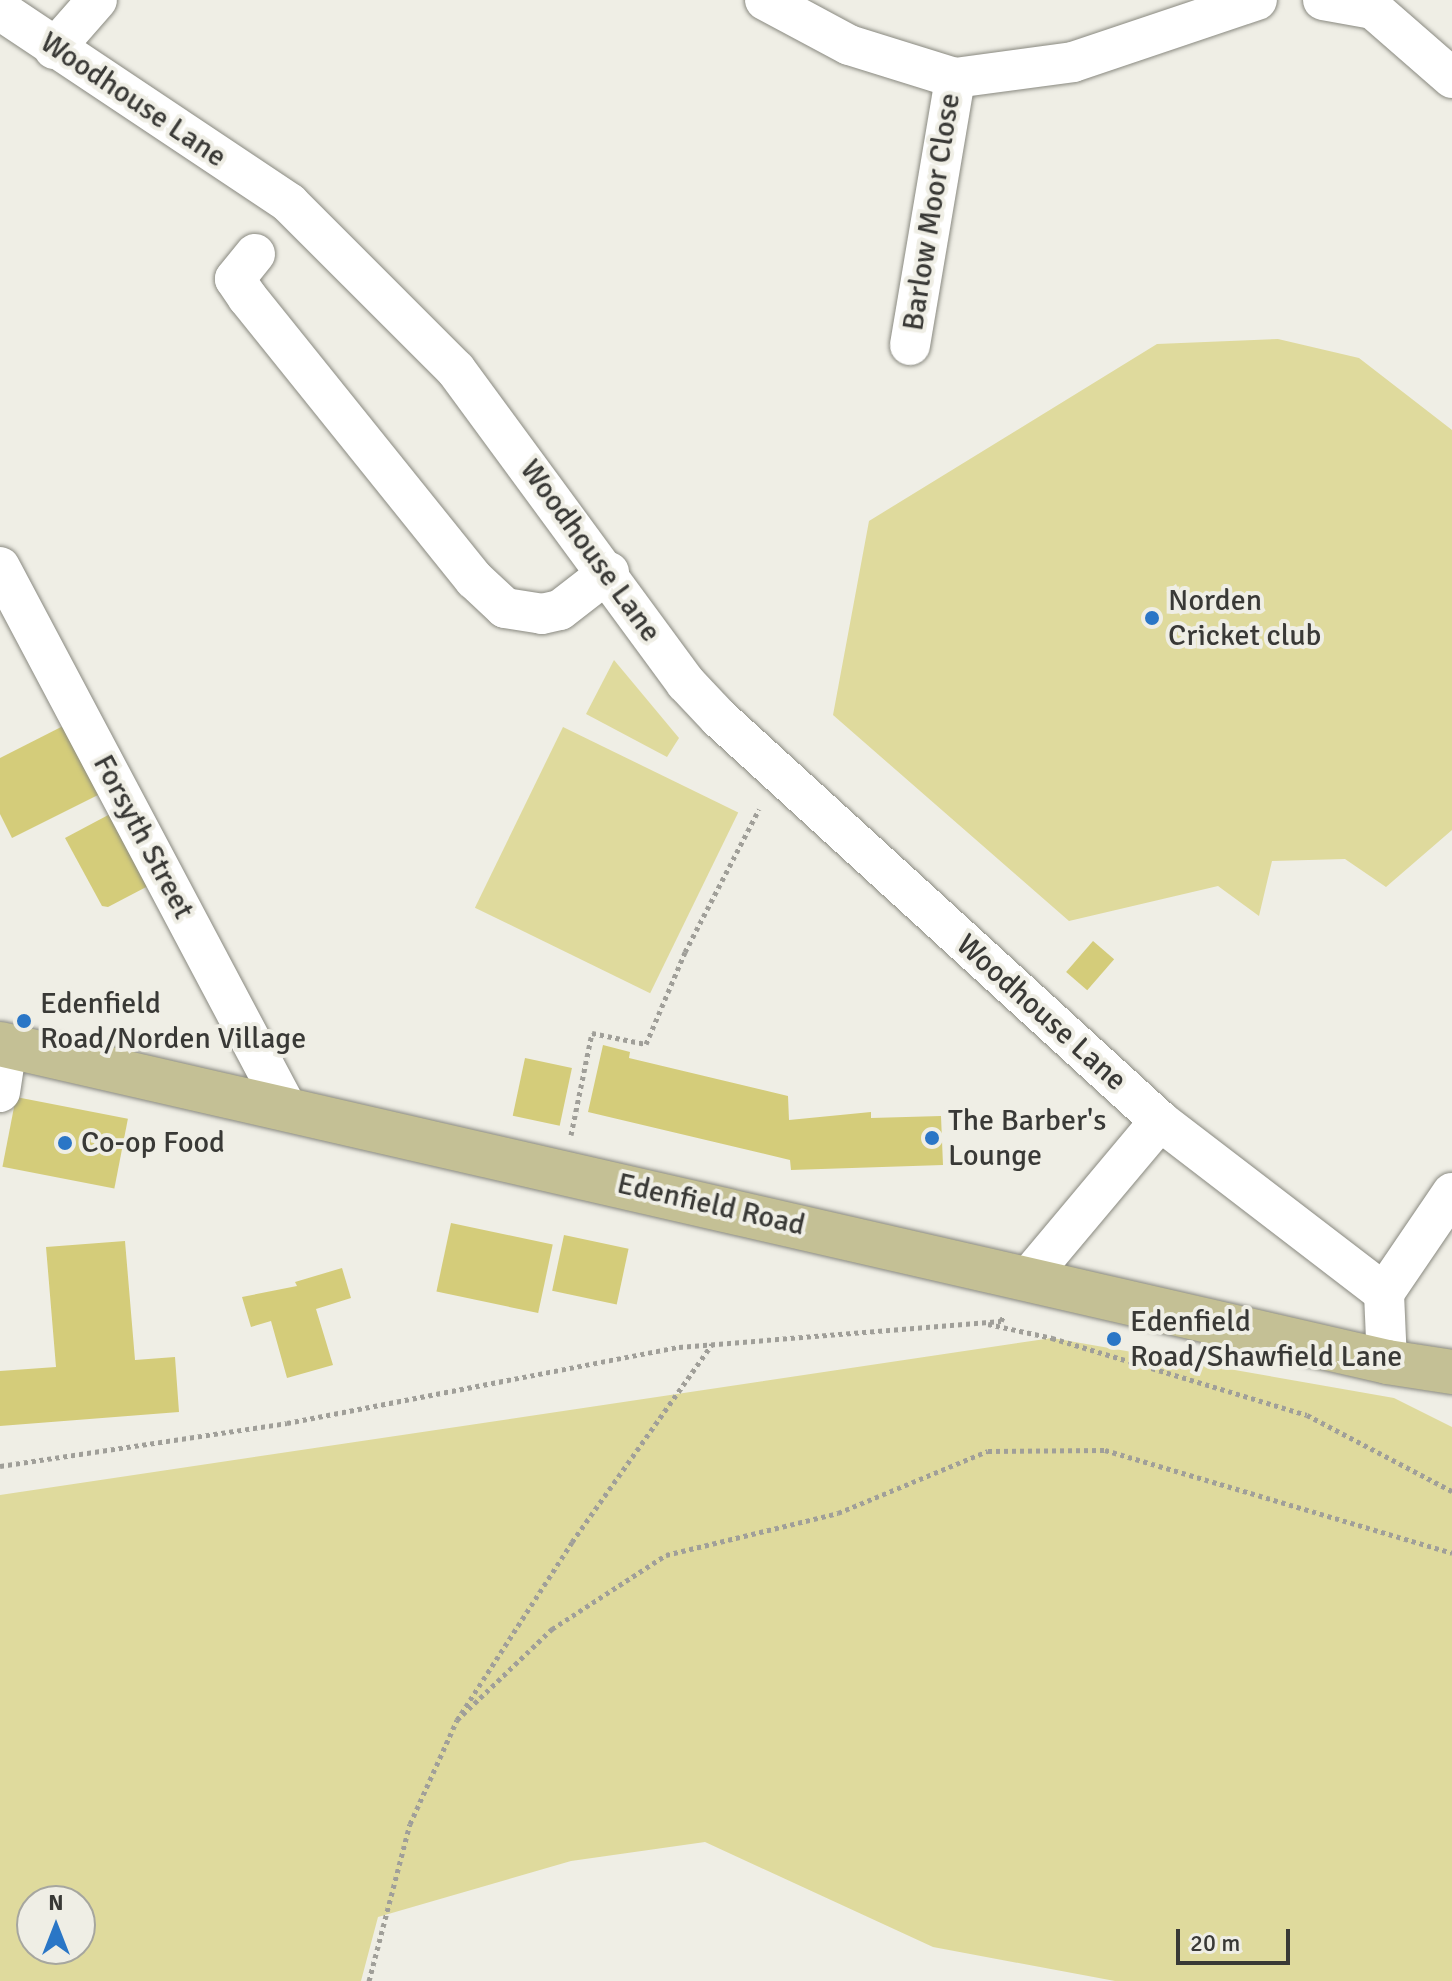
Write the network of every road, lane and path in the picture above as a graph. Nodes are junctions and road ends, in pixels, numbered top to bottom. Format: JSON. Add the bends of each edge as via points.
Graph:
{"nodes":[{"id":1,"x":97,"y":0,"type":"edge"},
{"id":2,"x":765,"y":0,"type":"edge"},
{"id":3,"x":1257,"y":0,"type":"edge"},
{"id":4,"x":1323,"y":0,"type":"edge"},
{"id":5,"x":0,"y":10,"type":"edge"},
{"id":6,"x":54,"y":49,"type":"junction"},
{"id":7,"x":955,"y":78,"type":"junction"},
{"id":8,"x":1452,"y":78,"type":"edge"},
{"id":9,"x":255,"y":254,"type":"dead end"},
{"id":10,"x":910,"y":345,"type":"dead end"},
{"id":11,"x":0,"y":567,"type":"edge"},
{"id":12,"x":609,"y":572,"type":"junction"},
{"id":13,"x":777,"y":773,"type":"junction"},
{"id":14,"x":4,"y":1045,"type":"edge"},
{"id":15,"x":0,"y":1092,"type":"edge"},
{"id":16,"x":286,"y":1107,"type":"junction"},
{"id":17,"x":1160,"y":1121,"type":"junction"},
{"id":18,"x":564,"y":1172,"type":"junction"},
{"id":19,"x":1452,"y":1193,"type":"edge"},
{"id":20,"x":1029,"y":1277,"type":"junction"},
{"id":21,"x":1384,"y":1293,"type":"junction"},
{"id":22,"x":980,"y":1323,"type":"junction"},
{"id":23,"x":712,"y":1344,"type":"junction"},
{"id":24,"x":1428,"y":1372,"type":"edge"},
{"id":25,"x":0,"y":1466,"type":"edge"},
{"id":26,"x":1452,"y":1491,"type":"edge"},
{"id":27,"x":1452,"y":1553,"type":"edge"},
{"id":28,"x":457,"y":1720,"type":"junction"},
{"id":29,"x":369,"y":1981,"type":"edge"}],
"edges":[{"from":1,"to":6,"type":"street"},
{"from":2,"to":7,"type":"street","via":[[849,45]]},
{"from":3,"to":7,"type":"street","via":[[1073,62]]},
{"from":4,"to":8,"type":"street","via":[[1373,9]]},
{"from":5,"to":6,"type":"street","name":"Woodhouse Lane"},
{"from":6,"to":12,"type":"street","name":"Woodhouse Lane","via":[[289,203],[456,370]]},
{"from":7,"to":10,"type":"street","name":"Barlow Moor Close"},
{"from":9,"to":12,"type":"street","via":[[235,279],[248,298],[474,579],[505,608],[542,614],[560,610]]},
{"from":11,"to":16,"type":"street","name":"Forsyth Street"},
{"from":12,"to":13,"type":"street","name":"Woodhouse Lane","via":[[686,683]]},
{"from":13,"to":17,"type":"street","name":"Woodhouse Lane"},
{"from":13,"to":18,"type":"path","via":[[685,952],[646,1044],[592,1033]]},
{"from":14,"to":15,"type":"street"},
{"from":14,"to":16,"type":"main road","name":"Edenfield Road"},
{"from":16,"to":18,"type":"main road","name":"Edenfield Road"},
{"from":17,"to":20,"type":"street"},
{"from":17,"to":21,"type":"street","name":"Woodhouse Lane"},
{"from":18,"to":20,"type":"main road","name":"Edenfield Road"},
{"from":19,"to":21,"type":"street"},
{"from":20,"to":22,"type":"path","via":[[1001,1321]]},
{"from":20,"to":24,"type":"main road","name":"Edenfield Road"},
{"from":21,"to":24,"type":"street"},
{"from":22,"to":23,"type":"path"},
{"from":22,"to":26,"type":"path","via":[[1052,1338],[1307,1415]]},
{"from":23,"to":25,"type":"path","via":[[287,1423]]},
{"from":23,"to":28,"type":"path","via":[[572,1542]]},
{"from":27,"to":28,"type":"path","via":[[1105,1450],[988,1451],[838,1513],[666,1555],[552,1629]]},
{"from":28,"to":29,"type":"path","via":[[410,1824]]}]}
